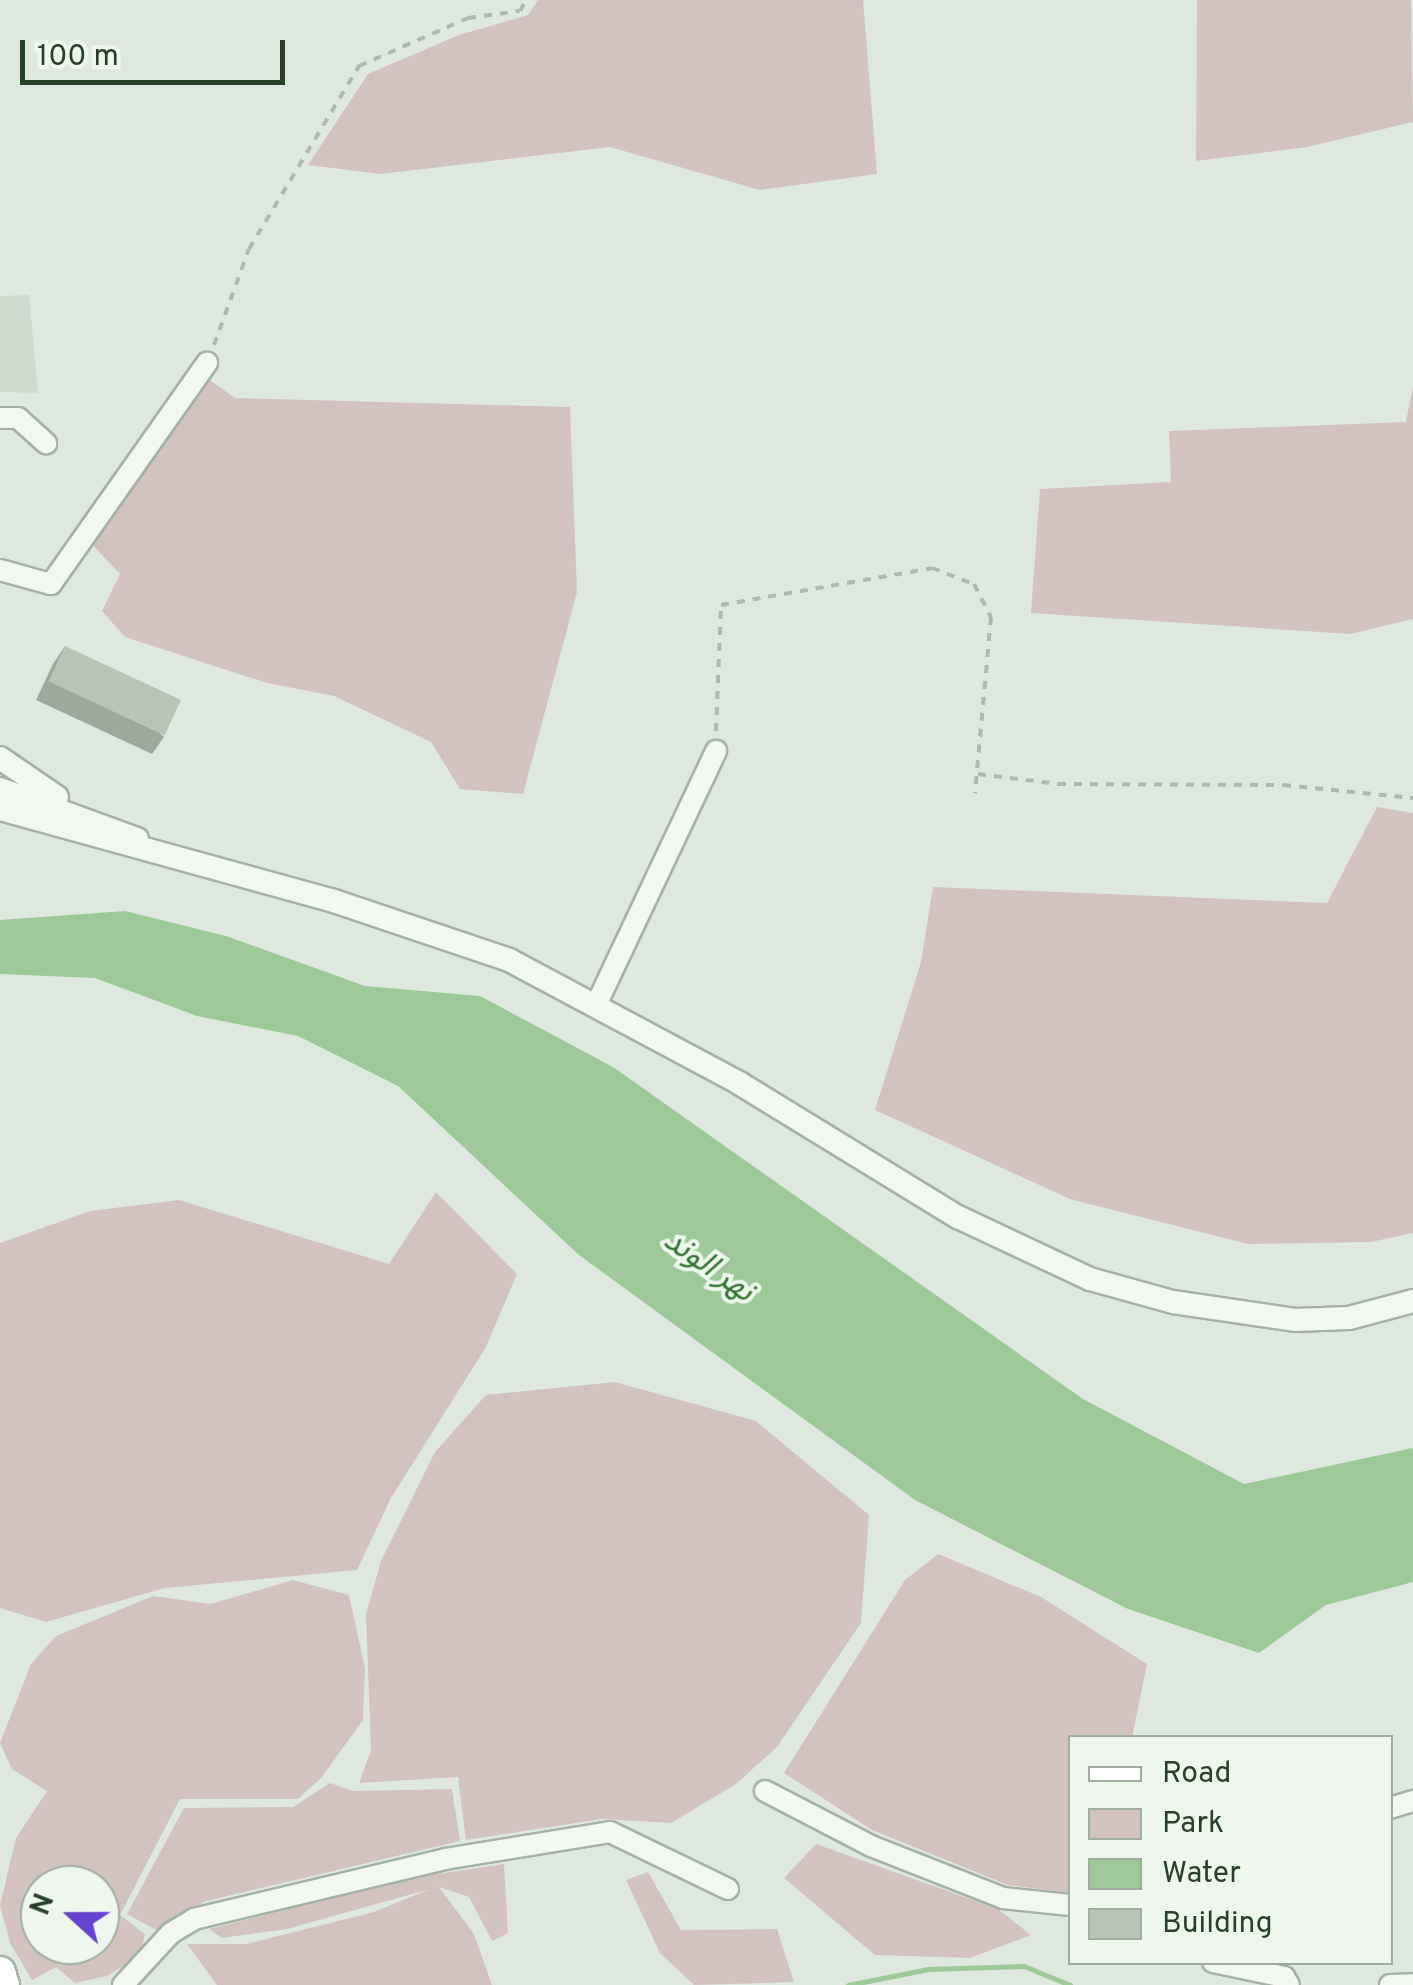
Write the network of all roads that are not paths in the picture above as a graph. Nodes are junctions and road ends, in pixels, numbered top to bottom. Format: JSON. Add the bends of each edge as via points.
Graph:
{"nodes":[{"id":1,"x":207,"y":363,"type":"road end"},
{"id":2,"x":0,"y":418,"type":"edge"},
{"id":3,"x":46,"y":442,"type":"dead end"},
{"id":4,"x":0,"y":570,"type":"edge"},
{"id":5,"x":716,"y":751,"type":"road end"},
{"id":6,"x":0,"y":758,"type":"edge"},
{"id":7,"x":0,"y":789,"type":"edge"},
{"id":8,"x":0,"y":809,"type":"edge"},
{"id":9,"x":104,"y":824,"type":"junction"},
{"id":10,"x":168,"y":853,"type":"junction"},
{"id":11,"x":597,"y":1003,"type":"junction"},
{"id":12,"x":1413,"y":1301,"type":"edge"},
{"id":13,"x":765,"y":1792,"type":"dead end"},
{"id":14,"x":728,"y":1889,"type":"dead end"},
{"id":15,"x":1068,"y":1905,"type":"edge"},
{"id":16,"x":1227,"y":1965,"type":"edge"},
{"id":17,"x":0,"y":1972,"type":"edge"},
{"id":18,"x":1413,"y":1984,"type":"edge"},
{"id":19,"x":4,"y":1985,"type":"edge"},
{"id":20,"x":123,"y":1985,"type":"edge"},
{"id":21,"x":1289,"y":1985,"type":"edge"},
{"id":22,"x":1390,"y":1985,"type":"edge"}],
"edges":[{"from":1,"to":4,"type":"street","via":[[51,584]]},
{"from":2,"to":3,"type":"street","via":[[18,418]]},
{"from":5,"to":11,"type":"street"},
{"from":6,"to":9,"type":"street"},
{"from":7,"to":9,"type":"street"},
{"from":8,"to":10,"type":"street","via":[[100,841]]},
{"from":9,"to":10,"type":"street"},
{"from":10,"to":11,"type":"street","via":[[424,928]]},
{"from":11,"to":12,"type":"street","via":[[900,1185],[1090,1280],[1173,1302],[1295,1320],[1349,1318]]},
{"from":13,"to":15,"type":"street","via":[[871,1846],[1002,1898]]},
{"from":14,"to":20,"type":"street","via":[[610,1832],[444,1859],[194,1919],[171,1933]]},
{"from":16,"to":21,"type":"street","via":[[1284,1977]]},
{"from":17,"to":19,"type":"main road"},
{"from":18,"to":22,"type":"street"}]}
